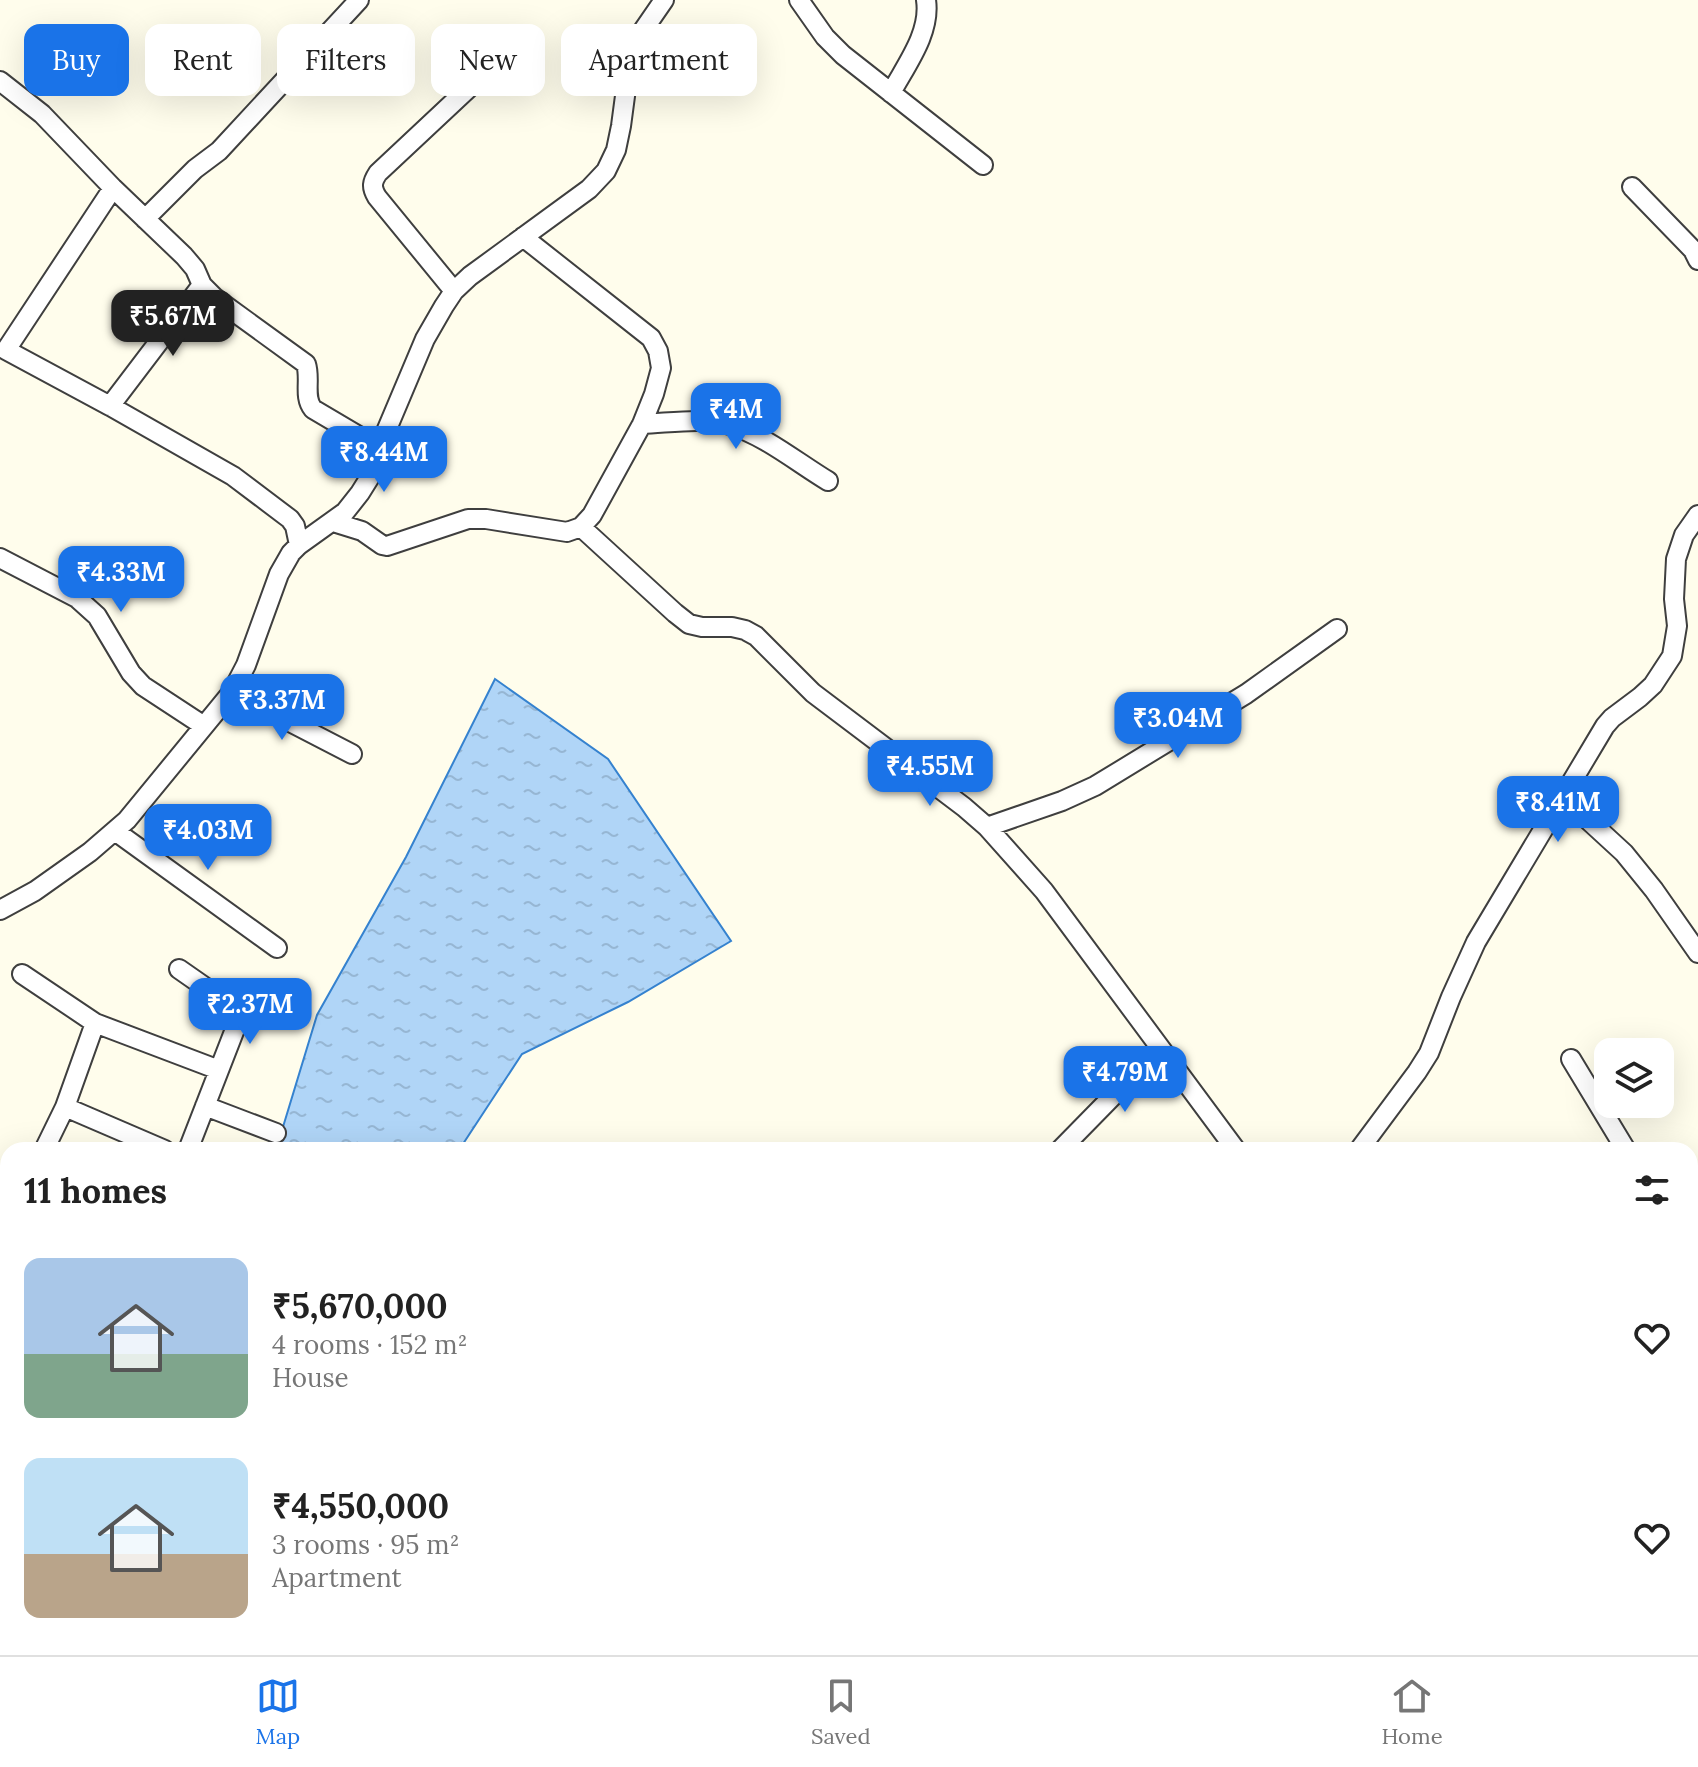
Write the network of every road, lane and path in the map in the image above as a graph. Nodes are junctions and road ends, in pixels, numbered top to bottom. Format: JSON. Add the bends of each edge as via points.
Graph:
{"nodes":[{"id":1,"x":359,"y":0,"type":"edge"},
{"id":2,"x":664,"y":0,"type":"edge"},
{"id":3,"x":799,"y":0,"type":"edge"},
{"id":4,"x":926,"y":0,"type":"edge"},
{"id":5,"x":0,"y":81,"type":"edge"},
{"id":6,"x":891,"y":93,"type":"junction"},
{"id":7,"x":460,"y":96,"type":"edge"},
{"id":8,"x":983,"y":165,"type":"dead end"},
{"id":9,"x":1632,"y":187,"type":"dead end"},
{"id":10,"x":113,"y":188,"type":"junction"},
{"id":11,"x":145,"y":219,"type":"junction"},
{"id":12,"x":523,"y":237,"type":"junction"},
{"id":13,"x":1698,"y":260,"type":"edge"},
{"id":14,"x":202,"y":285,"type":"junction"},
{"id":15,"x":454,"y":291,"type":"junction"},
{"id":16,"x":3,"y":355,"type":"edge"},
{"id":17,"x":110,"y":406,"type":"junction"},
{"id":18,"x":642,"y":424,"type":"junction"},
{"id":19,"x":379,"y":448,"type":"junction"},
{"id":20,"x":828,"y":481,"type":"dead end"},
{"id":21,"x":1698,"y":515,"type":"edge"},
{"id":22,"x":333,"y":522,"type":"junction"},
{"id":23,"x":581,"y":527,"type":"junction"},
{"id":24,"x":299,"y":545,"type":"junction"},
{"id":25,"x":0,"y":558,"type":"edge"},
{"id":26,"x":1337,"y":629,"type":"dead end"},
{"id":27,"x":232,"y":692,"type":"junction"},
{"id":28,"x":204,"y":726,"type":"junction"},
{"id":29,"x":352,"y":754,"type":"dead end"},
{"id":30,"x":1562,"y":796,"type":"junction"},
{"id":31,"x":987,"y":827,"type":"junction"},
{"id":32,"x":115,"y":831,"type":"junction"},
{"id":33,"x":0,"y":910,"type":"edge"},
{"id":34,"x":277,"y":948,"type":"dead end"},
{"id":35,"x":1698,"y":953,"type":"edge"},
{"id":36,"x":179,"y":969,"type":"dead end"},
{"id":37,"x":22,"y":974,"type":"dead end"},
{"id":38,"x":95,"y":1023,"type":"junction"},
{"id":39,"x":1160,"y":1048,"type":"junction"},
{"id":40,"x":1571,"y":1059,"type":"dead end"},
{"id":41,"x":219,"y":1070,"type":"junction"},
{"id":42,"x":205,"y":1106,"type":"junction"},
{"id":43,"x":65,"y":1107,"type":"junction"},
{"id":44,"x":276,"y":1133,"type":"dead end"},
{"id":45,"x":48,"y":1142,"type":"edge"},
{"id":46,"x":146,"y":1142,"type":"edge"},
{"id":47,"x":191,"y":1142,"type":"edge"},
{"id":48,"x":1068,"y":1142,"type":"edge"},
{"id":49,"x":1230,"y":1142,"type":"edge"},
{"id":50,"x":1365,"y":1142,"type":"edge"},
{"id":51,"x":1621,"y":1142,"type":"edge"}],
"edges":[{"from":1,"to":11,"type":"street","via":[[219,151]]},
{"from":2,"to":12,"type":"street","via":[[635,42],[616,150],[606,171]]},
{"from":3,"to":6,"type":"street","via":[[825,37]]},
{"from":4,"to":6,"type":"street","via":[[924,30]]},
{"from":5,"to":10,"type":"street","via":[[42,114]]},
{"from":6,"to":8,"type":"street"},
{"from":7,"to":15,"type":"street","via":[[373,181],[377,197]]},
{"from":9,"to":13,"type":"street"},
{"from":10,"to":11,"type":"street"},
{"from":10,"to":16,"type":"street"},
{"from":11,"to":14,"type":"street","via":[[195,269]]},
{"from":12,"to":15,"type":"street"},
{"from":12,"to":18,"type":"street","via":[[651,338],[661,368]]},
{"from":14,"to":17,"type":"street"},
{"from":14,"to":19,"type":"street","via":[[306,364],[313,409]]},
{"from":15,"to":19,"type":"street","via":[[425,339]]},
{"from":16,"to":17,"type":"street"},
{"from":17,"to":24,"type":"street","via":[[233,476],[290,519]]},
{"from":18,"to":20,"type":"street","via":[[730,425]]},
{"from":18,"to":23,"type":"street"},
{"from":19,"to":22,"type":"street","via":[[370,477]]},
{"from":21,"to":30,"type":"street","via":[[1676,559],[1672,656],[1653,685],[1605,726]]},
{"from":22,"to":23,"type":"street","via":[[387,546],[468,519],[567,532]]},
{"from":22,"to":24,"type":"street"},
{"from":23,"to":31,"type":"street","via":[[689,624],[732,627],[756,636],[813,693]]},
{"from":24,"to":27,"type":"street","via":[[279,574]]},
{"from":25,"to":28,"type":"street","via":[[77,598],[97,616],[143,686]]},
{"from":26,"to":31,"type":"street","via":[[1246,694],[1105,781]]},
{"from":27,"to":28,"type":"street"},
{"from":27,"to":29,"type":"street"},
{"from":28,"to":32,"type":"street"},
{"from":30,"to":35,"type":"street","via":[[1624,853]]},
{"from":30,"to":50,"type":"street","via":[[1476,942],[1429,1053]]},
{"from":31,"to":39,"type":"street","via":[[1044,891]]},
{"from":32,"to":33,"type":"street","via":[[35,891]]},
{"from":32,"to":34,"type":"street"},
{"from":36,"to":41,"type":"street","via":[[236,1013],[237,1024]]},
{"from":37,"to":38,"type":"street"},
{"from":38,"to":41,"type":"street"},
{"from":38,"to":43,"type":"street"},
{"from":39,"to":48,"type":"street"},
{"from":39,"to":49,"type":"street"},
{"from":40,"to":51,"type":"street"},
{"from":41,"to":42,"type":"street"},
{"from":42,"to":44,"type":"street"},
{"from":42,"to":47,"type":"street"},
{"from":43,"to":45,"type":"street"},
{"from":43,"to":46,"type":"street"}]}
